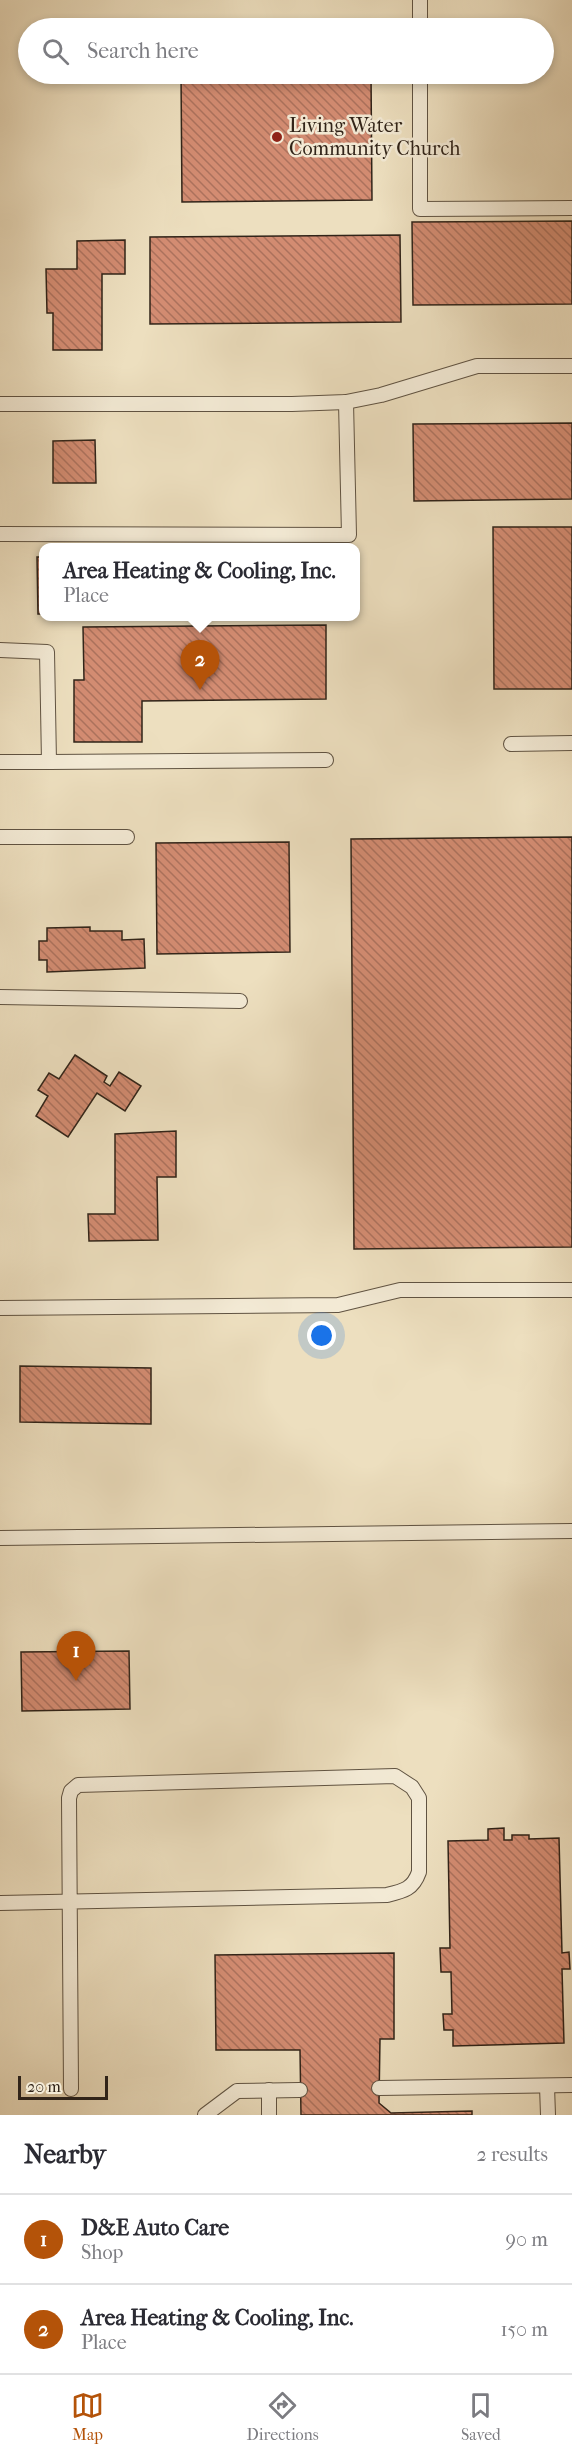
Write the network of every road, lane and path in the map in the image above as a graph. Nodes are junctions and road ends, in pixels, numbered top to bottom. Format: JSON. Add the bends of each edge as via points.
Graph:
{"nodes":[{"id":1,"x":420,"y":0,"type":"edge"},
{"id":2,"x":420,"y":18,"type":"edge"},
{"id":3,"x":420,"y":84,"type":"edge"},
{"id":4,"x":572,"y":208,"type":"edge"},
{"id":5,"x":572,"y":366,"type":"edge"},
{"id":6,"x":346,"y":402,"type":"junction"},
{"id":7,"x":0,"y":404,"type":"edge"},
{"id":8,"x":0,"y":534,"type":"edge"},
{"id":9,"x":0,"y":650,"type":"edge"},
{"id":10,"x":572,"y":743,"type":"edge"},
{"id":11,"x":511,"y":744,"type":"dead end"},
{"id":12,"x":326,"y":760,"type":"dead end"},
{"id":13,"x":0,"y":762,"type":"edge"},
{"id":14,"x":49,"y":762,"type":"junction"},
{"id":15,"x":0,"y":837,"type":"edge"},
{"id":16,"x":126,"y":837,"type":"dead end"},
{"id":17,"x":0,"y":997,"type":"edge"},
{"id":18,"x":240,"y":1001,"type":"dead end"},
{"id":19,"x":572,"y":1290,"type":"edge"},
{"id":20,"x":0,"y":1308,"type":"edge"},
{"id":21,"x":572,"y":1531,"type":"edge"},
{"id":22,"x":0,"y":1538,"type":"edge"},
{"id":23,"x":70,"y":1901,"type":"junction"},
{"id":24,"x":0,"y":1903,"type":"edge"},
{"id":25,"x":572,"y":2085,"type":"edge"},
{"id":26,"x":547,"y":2086,"type":"junction"},
{"id":27,"x":379,"y":2088,"type":"dead end"},
{"id":28,"x":71,"y":2089,"type":"dead end"},
{"id":29,"x":269,"y":2090,"type":"junction"},
{"id":30,"x":300,"y":2090,"type":"dead end"},
{"id":31,"x":205,"y":2115,"type":"edge"},
{"id":32,"x":269,"y":2115,"type":"edge"},
{"id":33,"x":548,"y":2115,"type":"edge"}],
"edges":[{"from":1,"to":2,"type":"lane"},
{"from":3,"to":4,"type":"lane","via":[[420,209]]},
{"from":5,"to":6,"type":"lane","via":[[477,366]]},
{"from":6,"to":7,"type":"lane"},
{"from":6,"to":8,"type":"lane","via":[[349,535]]},
{"from":9,"to":14,"type":"lane","via":[[47,652]]},
{"from":10,"to":11,"type":"lane"},
{"from":12,"to":14,"type":"lane"},
{"from":13,"to":14,"type":"lane"},
{"from":15,"to":16,"type":"lane"},
{"from":17,"to":18,"type":"lane"},
{"from":19,"to":20,"type":"lane","via":[[400,1290],[338,1305]]},
{"from":21,"to":22,"type":"lane"},
{"from":23,"to":23,"type":"lane","via":[[387,1895],[408,1890],[419,1872],[419,1797],[395,1776],[78,1785],[69,1797]]},
{"from":23,"to":24,"type":"lane"},
{"from":23,"to":28,"type":"lane"},
{"from":25,"to":26,"type":"lane"},
{"from":26,"to":27,"type":"lane"},
{"from":26,"to":33,"type":"lane"},
{"from":29,"to":30,"type":"lane"},
{"from":29,"to":31,"type":"lane","via":[[237,2091]]},
{"from":29,"to":32,"type":"lane"}]}
